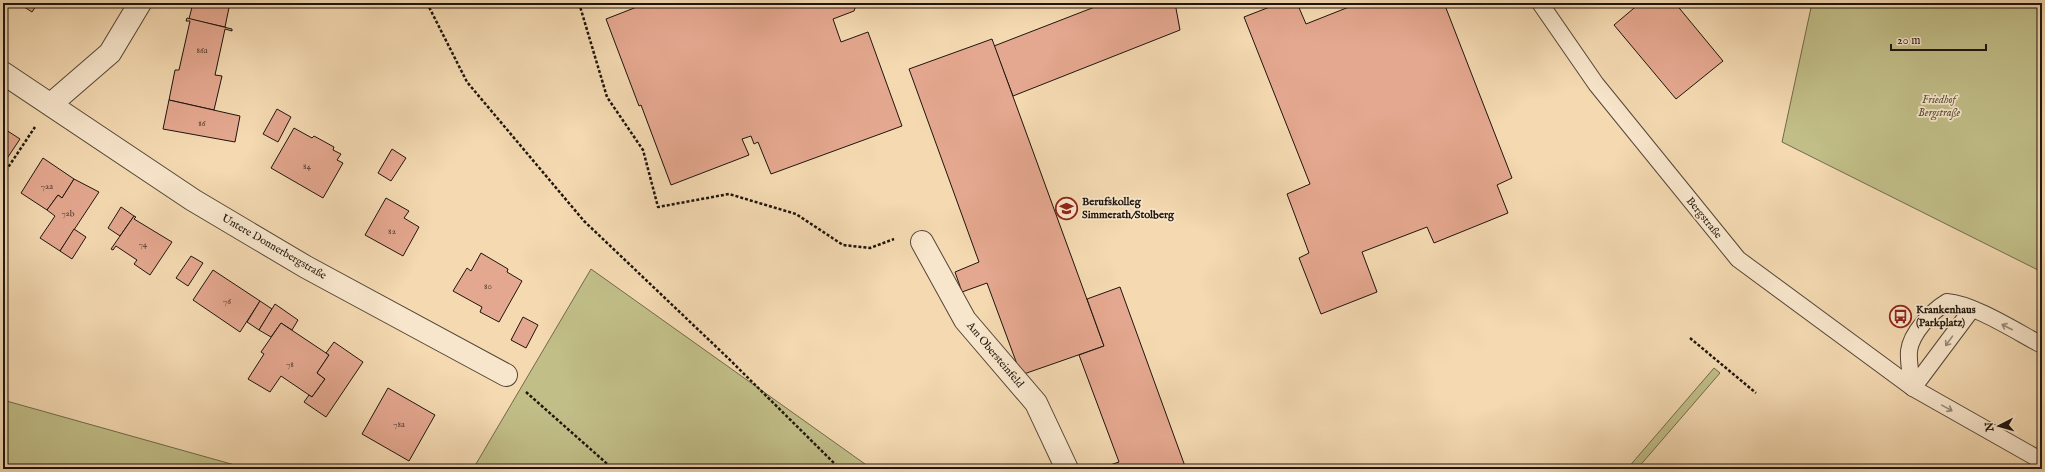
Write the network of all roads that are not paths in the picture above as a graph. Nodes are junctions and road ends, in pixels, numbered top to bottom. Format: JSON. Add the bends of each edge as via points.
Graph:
{"nodes":[{"id":1,"x":140,"y":3,"type":"edge"},
{"id":2,"x":1540,"y":3,"type":"edge"},
{"id":3,"x":3,"y":73,"type":"edge"},
{"id":4,"x":51,"y":104,"type":"junction"},
{"id":5,"x":922,"y":242,"type":"road end"},
{"id":6,"x":1972,"y":309,"type":"junction"},
{"id":7,"x":2042,"y":345,"type":"edge"},
{"id":8,"x":506,"y":375,"type":"road end"},
{"id":9,"x":1913,"y":388,"type":"junction"},
{"id":10,"x":2042,"y":461,"type":"edge"},
{"id":11,"x":1067,"y":469,"type":"edge"}],
"edges":[{"from":1,"to":4,"type":"street","via":[[110,53]]},
{"from":2,"to":9,"type":"lane","name":"Bergstraße","via":[[1596,84],[1738,259]]},
{"from":3,"to":4,"type":"street","name":"Untere Donnerbergstraße"},
{"from":4,"to":8,"type":"street","name":"Untere Donnerbergstraße","via":[[193,200],[300,263]]},
{"from":5,"to":11,"type":"street","name":"Am Obersteinfeld","via":[[965,320],[1036,403]]},
{"from":7,"to":6,"type":"lane","one_way":true},
{"from":6,"to":9,"type":"lane","one_way":true},
{"from":6,"to":9,"type":"lane","via":[[1958,303],[1947,302],[1927,317],[1909,350]]},
{"from":9,"to":10,"type":"lane","name":"Bergstraße","one_way":true}]}
